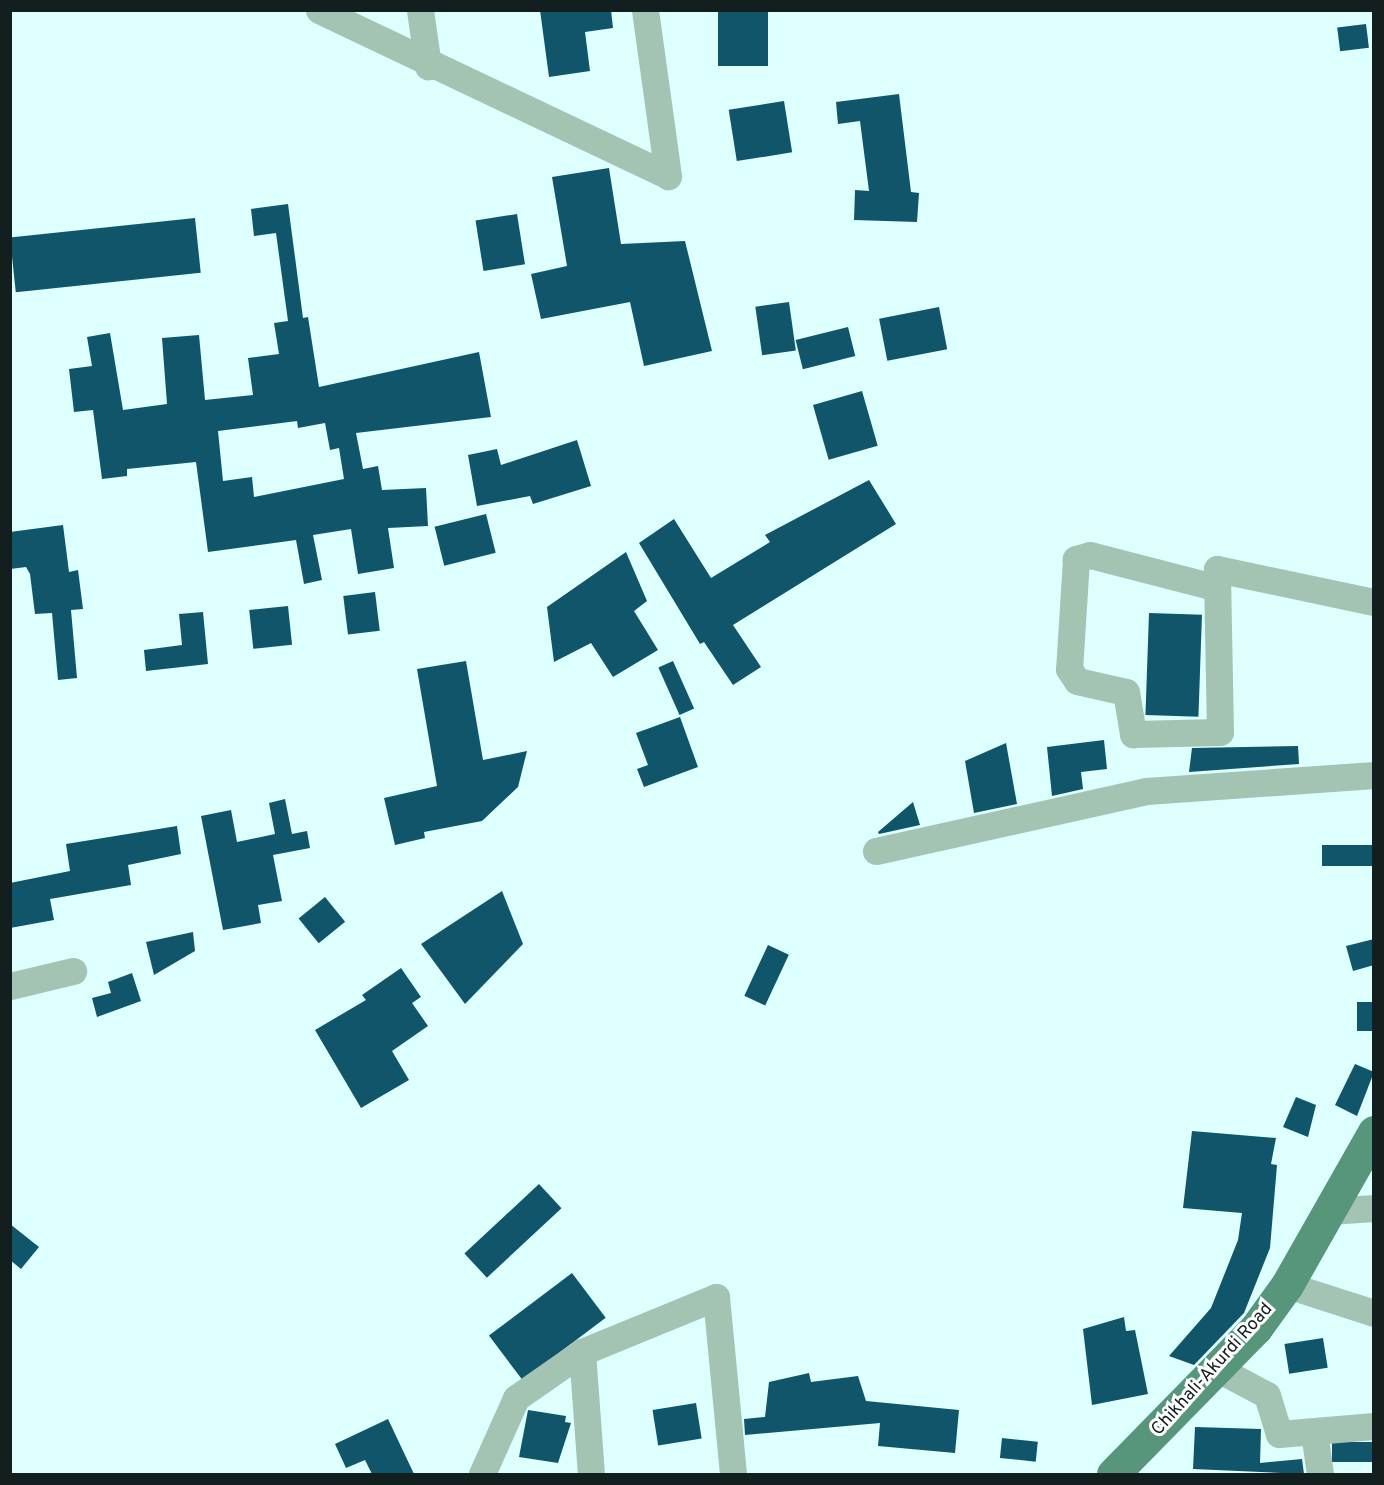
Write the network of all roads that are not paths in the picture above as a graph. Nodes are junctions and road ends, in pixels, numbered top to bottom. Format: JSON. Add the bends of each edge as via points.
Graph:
{"nodes":[{"id":1,"x":319,"y":10,"type":"edge"},
{"id":2,"x":420,"y":10,"type":"edge"},
{"id":3,"x":645,"y":10,"type":"edge"},
{"id":4,"x":428,"y":66,"type":"junction"},
{"id":5,"x":1214,"y":587,"type":"junction"},
{"id":6,"x":1374,"y":602,"type":"edge"},
{"id":7,"x":1374,"y":775,"type":"edge"},
{"id":8,"x":876,"y":851,"type":"dead end"},
{"id":9,"x":73,"y":971,"type":"dead end"},
{"id":10,"x":10,"y":986,"type":"edge"},
{"id":11,"x":1374,"y":1132,"type":"edge"},
{"id":12,"x":1374,"y":1208,"type":"edge"},
{"id":13,"x":1329,"y":1211,"type":"junction"},
{"id":14,"x":1287,"y":1285,"type":"junction"},
{"id":15,"x":1374,"y":1313,"type":"edge"},
{"id":16,"x":582,"y":1352,"type":"junction"},
{"id":17,"x":1218,"y":1370,"type":"junction"},
{"id":18,"x":1374,"y":1426,"type":"edge"},
{"id":19,"x":1314,"y":1432,"type":"junction"},
{"id":20,"x":482,"y":1474,"type":"edge"},
{"id":21,"x":591,"y":1474,"type":"edge"},
{"id":22,"x":733,"y":1474,"type":"edge"},
{"id":23,"x":1113,"y":1474,"type":"edge"},
{"id":24,"x":1320,"y":1474,"type":"edge"}],
"edges":[{"from":1,"to":4,"type":"street"},
{"from":2,"to":4,"type":"street"},
{"from":3,"to":4,"type":"street","via":[[668,176]]},
{"from":5,"to":5,"type":"street","via":[[1220,732],[1133,734],[1126,692],[1077,681],[1069,669],[1076,559],[1090,555]]},
{"from":5,"to":6,"type":"street","via":[[1217,569],[1226,569]]},
{"from":7,"to":8,"type":"street","via":[[1146,790]]},
{"from":9,"to":10,"type":"street"},
{"from":11,"to":13,"type":"main road","name":"Chikhali-Akurdi Road"},
{"from":12,"to":13,"type":"street"},
{"from":13,"to":14,"type":"main road","name":"Chikhali-Akurdi Road"},
{"from":14,"to":15,"type":"street"},
{"from":14,"to":17,"type":"main road","name":"Chikhali-Akurdi Road"},
{"from":16,"to":20,"type":"street","via":[[516,1398]]},
{"from":16,"to":21,"type":"street"},
{"from":16,"to":22,"type":"street","via":[[716,1297]]},
{"from":17,"to":19,"type":"street","via":[[1267,1395],[1279,1434]]},
{"from":17,"to":23,"type":"main road","name":"Chikhali-Akurdi Road"},
{"from":18,"to":19,"type":"street"},
{"from":19,"to":24,"type":"street"}]}
